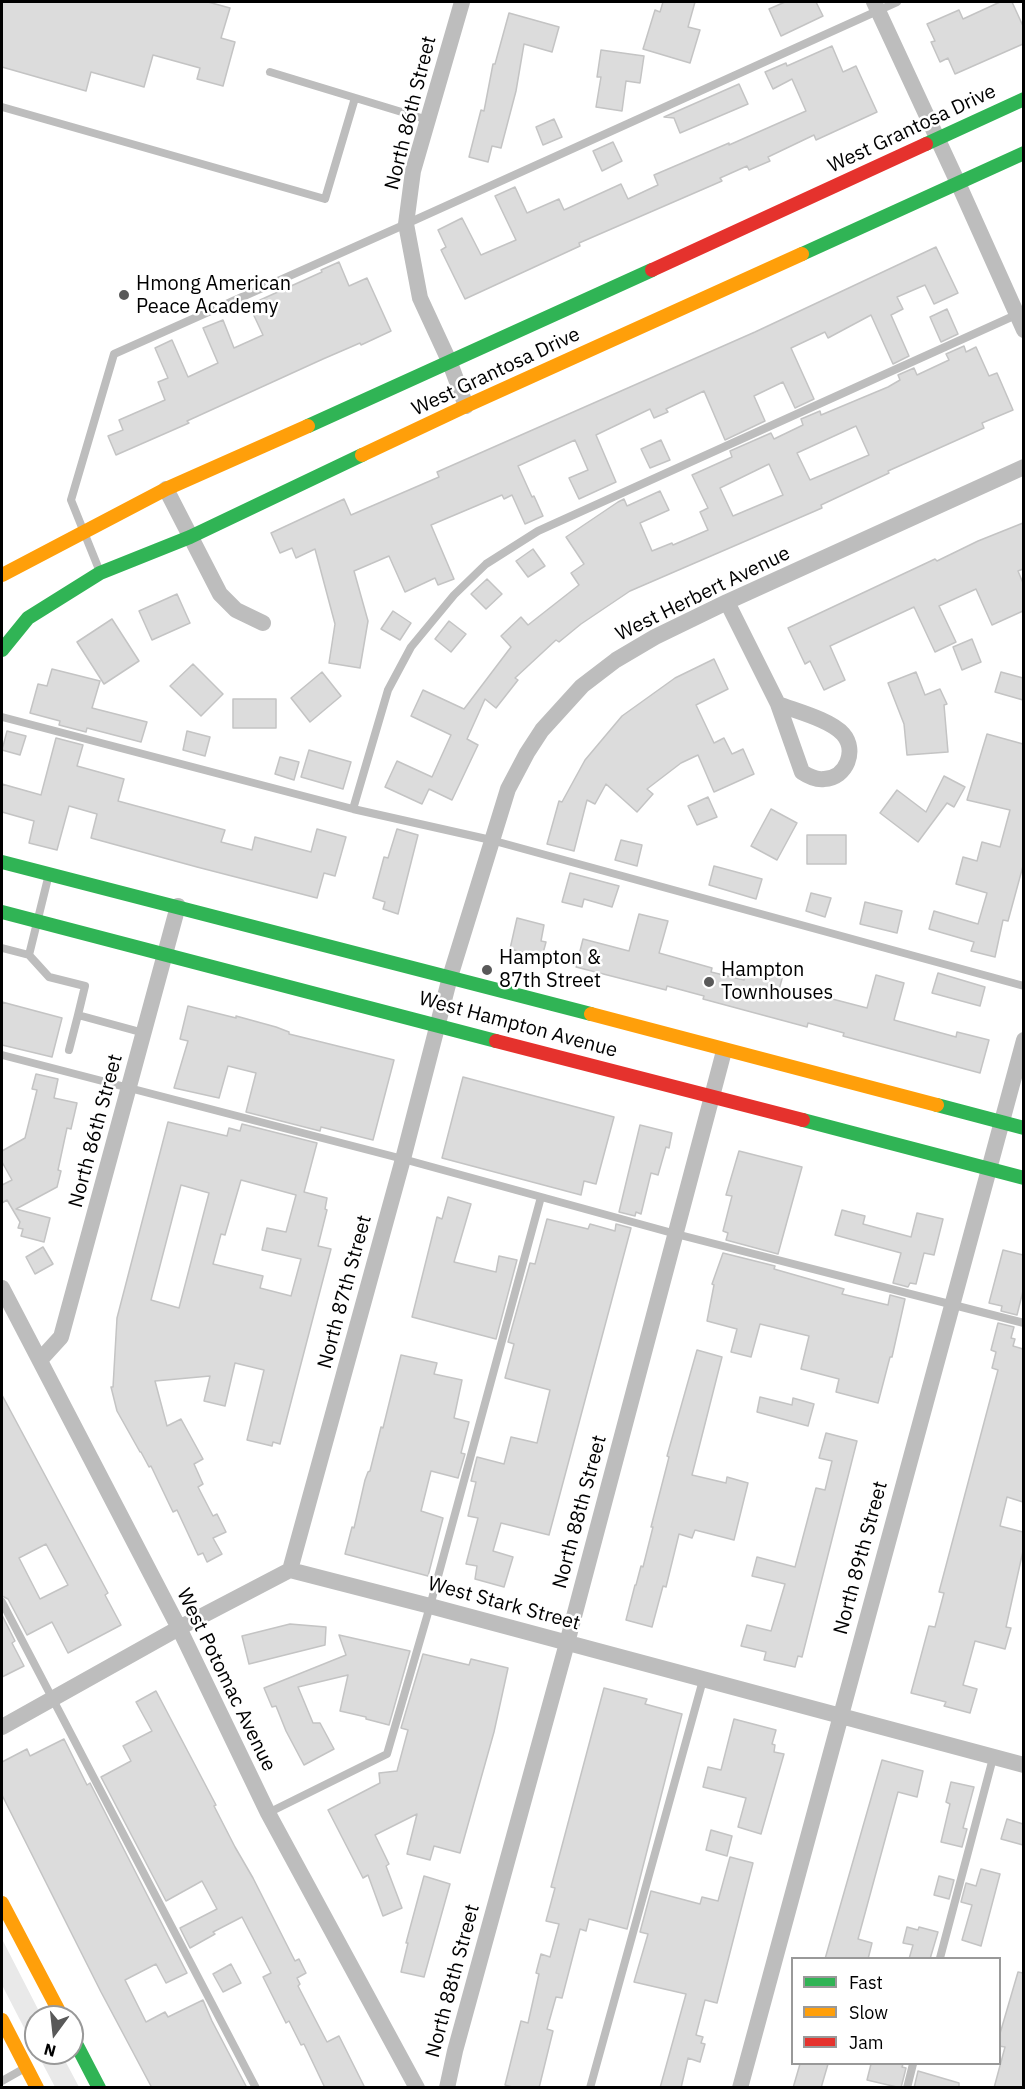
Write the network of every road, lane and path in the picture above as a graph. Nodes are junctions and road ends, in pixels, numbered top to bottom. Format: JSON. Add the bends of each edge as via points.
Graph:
{"nodes":[{"id":1,"x":462,"y":2,"type":"edge"},
{"id":2,"x":897,"y":2,"type":"edge"},
{"id":3,"x":876,"y":6,"type":"edge"},
{"id":4,"x":270,"y":72,"type":"dead end"},
{"id":5,"x":356,"y":98,"type":"junction"},
{"id":6,"x":1023,"y":99,"type":"edge"},
{"id":7,"x":2,"y":107,"type":"edge"},
{"id":8,"x":428,"y":120,"type":"junction"},
{"id":9,"x":938,"y":139,"type":"junction"},
{"id":10,"x":1023,"y":153,"type":"edge"},
{"id":11,"x":958,"y":183,"type":"junction"},
{"id":12,"x":406,"y":224,"type":"junction"},
{"id":13,"x":1020,"y":313,"type":"edge"},
{"id":14,"x":1023,"y":330,"type":"edge"},
{"id":15,"x":450,"y":363,"type":"junction"},
{"id":16,"x":466,"y":406,"type":"junction"},
{"id":17,"x":1023,"y":467,"type":"edge"},
{"id":18,"x":166,"y":489,"type":"junction"},
{"id":19,"x":83,"y":531,"type":"junction"},
{"id":20,"x":190,"y":537,"type":"junction"},
{"id":21,"x":100,"y":573,"type":"junction"},
{"id":22,"x":2,"y":575,"type":"edge"},
{"id":23,"x":727,"y":602,"type":"junction"},
{"id":24,"x":263,"y":623,"type":"dead end"},
{"id":25,"x":2,"y":650,"type":"edge"},
{"id":26,"x":778,"y":704,"type":"junction"},
{"id":27,"x":2,"y":717,"type":"edge"},
{"id":28,"x":353,"y":809,"type":"junction"},
{"id":29,"x":491,"y":840,"type":"junction"},
{"id":30,"x":2,"y":862,"type":"edge"},
{"id":31,"x":49,"y":874,"type":"junction"},
{"id":32,"x":178,"y":906,"type":"junction"},
{"id":33,"x":2,"y":912,"type":"edge"},
{"id":34,"x":38,"y":921,"type":"junction"},
{"id":35,"x":2,"y":948,"type":"edge"},
{"id":36,"x":29,"y":955,"type":"junction"},
{"id":37,"x":166,"y":955,"type":"junction"},
{"id":38,"x":450,"y":977,"type":"junction"},
{"id":39,"x":1023,"y":986,"type":"edge"},
{"id":40,"x":78,"y":1015,"type":"junction"},
{"id":41,"x":437,"y":1024,"type":"junction"},
{"id":42,"x":144,"y":1032,"type":"junction"},
{"id":43,"x":1023,"y":1040,"type":"edge"},
{"id":44,"x":69,"y":1050,"type":"dead end"},
{"id":45,"x":724,"y":1051,"type":"junction"},
{"id":46,"x":2,"y":1055,"type":"edge"},
{"id":47,"x":129,"y":1088,"type":"junction"},
{"id":48,"x":712,"y":1096,"type":"junction"},
{"id":49,"x":1001,"y":1122,"type":"junction"},
{"id":50,"x":1023,"y":1128,"type":"edge"},
{"id":51,"x":403,"y":1159,"type":"junction"},
{"id":52,"x":988,"y":1169,"type":"junction"},
{"id":53,"x":1023,"y":1178,"type":"edge"},
{"id":54,"x":541,"y":1197,"type":"junction"},
{"id":55,"x":675,"y":1234,"type":"junction"},
{"id":56,"x":2,"y":1288,"type":"edge"},
{"id":57,"x":952,"y":1304,"type":"junction"},
{"id":58,"x":1023,"y":1323,"type":"edge"},
{"id":59,"x":40,"y":1360,"type":"junction"},
{"id":60,"x":290,"y":1570,"type":"junction"},
{"id":61,"x":2,"y":1602,"type":"edge"},
{"id":62,"x":430,"y":1606,"type":"junction"},
{"id":63,"x":179,"y":1628,"type":"junction"},
{"id":64,"x":567,"y":1643,"type":"junction"},
{"id":65,"x":703,"y":1680,"type":"junction"},
{"id":66,"x":53,"y":1700,"type":"junction"},
{"id":67,"x":840,"y":1717,"type":"junction"},
{"id":68,"x":2,"y":1726,"type":"edge"},
{"id":69,"x":993,"y":1758,"type":"junction"},
{"id":70,"x":1023,"y":1765,"type":"edge"},
{"id":71,"x":268,"y":1813,"type":"junction"},
{"id":72,"x":2,"y":1903,"type":"edge"},
{"id":73,"x":941,"y":1957,"type":"edge"},
{"id":74,"x":56,"y":2005,"type":"edge"},
{"id":75,"x":2,"y":2019,"type":"edge"},
{"id":76,"x":84,"y":2059,"type":"edge"},
{"id":77,"x":913,"y":2065,"type":"edge"},
{"id":78,"x":27,"y":2067,"type":"junction"},
{"id":79,"x":2,"y":2081,"type":"edge"},
{"id":80,"x":37,"y":2088,"type":"edge"},
{"id":81,"x":99,"y":2088,"type":"edge"},
{"id":82,"x":256,"y":2088,"type":"edge"},
{"id":83,"x":417,"y":2088,"type":"edge"},
{"id":84,"x":447,"y":2088,"type":"edge"},
{"id":85,"x":590,"y":2088,"type":"edge"},
{"id":86,"x":740,"y":2088,"type":"edge"},
{"id":87,"x":907,"y":2088,"type":"edge"}],
"edges":[{"from":1,"to":8,"type":"street","name":"North 86th Street"},
{"from":2,"to":3,"type":"lane"},
{"from":3,"to":9,"type":"street"},
{"from":3,"to":12,"type":"lane"},
{"from":4,"to":5,"type":"lane"},
{"from":5,"to":7,"type":"lane","via":[[325,199]]},
{"from":5,"to":8,"type":"lane"},
{"from":6,"to":9,"type":"main road","name":"West Grantosa Drive"},
{"from":8,"to":12,"type":"street","name":"North 86th Street","via":[[413,171]]},
{"from":9,"to":11,"type":"street"},
{"from":9,"to":15,"type":"main road","name":"West Grantosa Drive"},
{"from":10,"to":11,"type":"main road","name":"West Grantosa Drive"},
{"from":11,"to":13,"type":"street"},
{"from":11,"to":16,"type":"main road","name":"West Grantosa Drive"},
{"from":12,"to":15,"type":"street","name":"North 86th Street","via":[[420,298]]},
{"from":12,"to":19,"type":"lane","via":[[114,354],[71,500]]},
{"from":13,"to":14,"type":"street"},
{"from":13,"to":28,"type":"lane","via":[[538,531],[486,564],[411,647],[388,690]]},
{"from":15,"to":16,"type":"street","name":"North 86th Street"},
{"from":15,"to":18,"type":"main road","name":"West Grantosa Drive"},
{"from":16,"to":20,"type":"main road","name":"West Grantosa Drive"},
{"from":17,"to":23,"type":"street","name":"West Herbert Avenue"},
{"from":18,"to":19,"type":"main road","name":"West Grantosa Drive"},
{"from":18,"to":20,"type":"street"},
{"from":19,"to":21,"type":"lane"},
{"from":19,"to":22,"type":"main road","name":"West Grantosa Drive"},
{"from":20,"to":21,"type":"main road","name":"West Grantosa Drive"},
{"from":20,"to":24,"type":"street","via":[[220,594],[236,610]]},
{"from":21,"to":25,"type":"main road","name":"West Grantosa Drive","via":[[28,618]]},
{"from":23,"to":26,"type":"street"},
{"from":23,"to":29,"type":"street","name":"West Herbert Avenue","via":[[645,643],[582,686],[527,753],[508,789]]},
{"from":26,"to":26,"type":"street","via":[[802,772],[825,780],[836,776],[851,754],[842,732]]},
{"from":27,"to":28,"type":"lane"},
{"from":28,"to":29,"type":"lane"},
{"from":29,"to":38,"type":"street","name":"West Herbert Avenue"},
{"from":29,"to":39,"type":"lane"},
{"from":30,"to":31,"type":"main road","name":"West Hampton Avenue"},
{"from":31,"to":32,"type":"main road","name":"West Hampton Avenue"},
{"from":31,"to":34,"type":"lane"},
{"from":32,"to":37,"type":"street","name":"North 86th Street"},
{"from":32,"to":38,"type":"main road","name":"West Hampton Avenue"},
{"from":33,"to":34,"type":"main road","name":"West Hampton Avenue"},
{"from":34,"to":36,"type":"lane"},
{"from":34,"to":37,"type":"main road","name":"West Hampton Avenue"},
{"from":35,"to":36,"type":"lane"},
{"from":36,"to":40,"type":"lane","via":[[49,977],[85,986]]},
{"from":37,"to":41,"type":"main road","name":"West Hampton Avenue"},
{"from":37,"to":42,"type":"street","name":"North 86th Street"},
{"from":38,"to":41,"type":"street","name":"West Herbert Avenue"},
{"from":38,"to":45,"type":"main road","name":"West Hampton Avenue"},
{"from":40,"to":42,"type":"lane"},
{"from":40,"to":44,"type":"lane"},
{"from":41,"to":48,"type":"main road","name":"West Hampton Avenue"},
{"from":41,"to":51,"type":"street","name":"North 87th Street"},
{"from":42,"to":47,"type":"street","name":"North 86th Street"},
{"from":43,"to":49,"type":"street","name":"North 89th Street"},
{"from":45,"to":48,"type":"street","name":"North 88th Street"},
{"from":45,"to":49,"type":"main road","name":"West Hampton Avenue"},
{"from":46,"to":47,"type":"lane"},
{"from":47,"to":51,"type":"lane"},
{"from":47,"to":59,"type":"street","name":"North 86th Street","via":[[62,1337]]},
{"from":48,"to":52,"type":"main road","name":"West Hampton Avenue"},
{"from":48,"to":55,"type":"street","name":"North 88th Street"},
{"from":49,"to":50,"type":"main road","name":"West Hampton Avenue"},
{"from":49,"to":52,"type":"street","name":"North 89th Street"},
{"from":51,"to":54,"type":"lane"},
{"from":51,"to":60,"type":"street","name":"North 87th Street"},
{"from":52,"to":53,"type":"main road","name":"West Hampton Avenue"},
{"from":52,"to":57,"type":"street","name":"North 89th Street"},
{"from":54,"to":55,"type":"lane"},
{"from":54,"to":62,"type":"lane"},
{"from":55,"to":57,"type":"lane"},
{"from":55,"to":64,"type":"street","name":"North 88th Street"},
{"from":56,"to":59,"type":"street","name":"West Potomac Avenue"},
{"from":57,"to":58,"type":"lane"},
{"from":57,"to":67,"type":"street","name":"North 89th Street"},
{"from":59,"to":63,"type":"street","name":"West Potomac Avenue"},
{"from":60,"to":62,"type":"street","name":"West Stark Street"},
{"from":60,"to":63,"type":"street"},
{"from":61,"to":66,"type":"lane"},
{"from":62,"to":64,"type":"street","name":"West Stark Street"},
{"from":62,"to":71,"type":"lane","via":[[387,1754]]},
{"from":63,"to":66,"type":"street"},
{"from":63,"to":71,"type":"street","name":"West Potomac Avenue"},
{"from":64,"to":65,"type":"street","name":"West Stark Street"},
{"from":64,"to":84,"type":"street","name":"North 88th Street"},
{"from":65,"to":67,"type":"street","name":"West Stark Street"},
{"from":65,"to":85,"type":"lane"},
{"from":66,"to":68,"type":"street"},
{"from":66,"to":82,"type":"lane"},
{"from":67,"to":69,"type":"street","name":"West Stark Street"},
{"from":67,"to":86,"type":"street","name":"North 89th Street"},
{"from":69,"to":70,"type":"street","name":"West Stark Street"},
{"from":69,"to":73,"type":"lane"},
{"from":71,"to":83,"type":"street","name":"West Potomac Avenue"},
{"from":72,"to":74,"type":"main road"},
{"from":75,"to":78,"type":"main road"},
{"from":76,"to":81,"type":"main road"},
{"from":77,"to":87,"type":"lane"},
{"from":78,"to":79,"type":"lane"},
{"from":78,"to":80,"type":"main road"}]}
